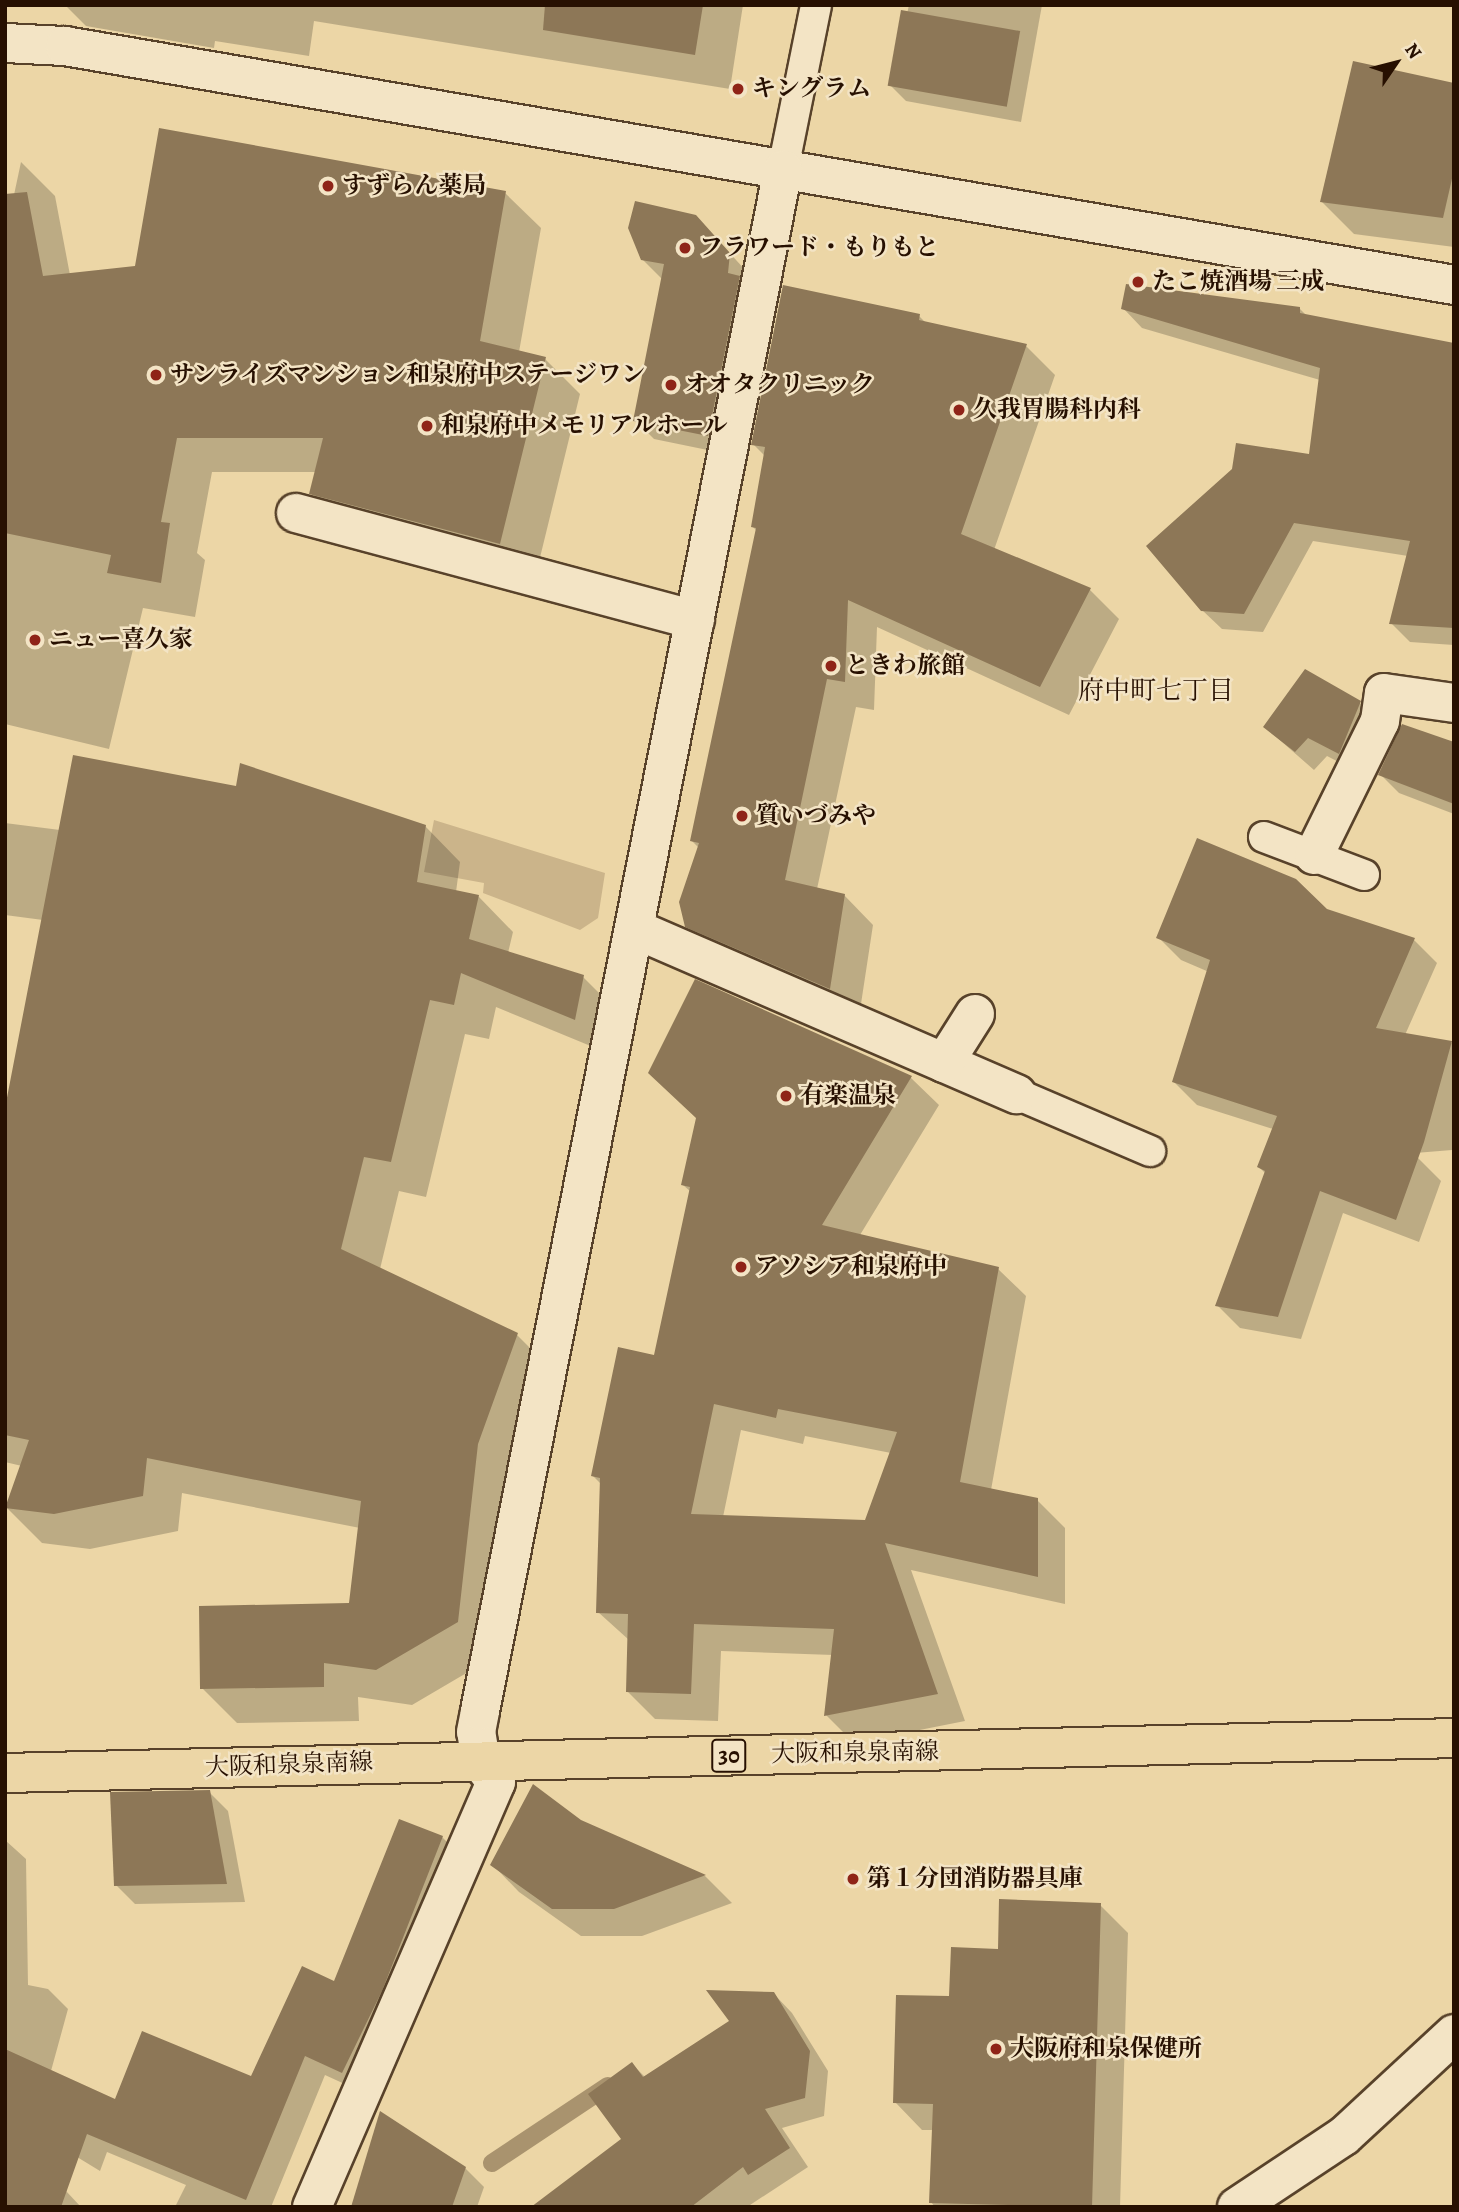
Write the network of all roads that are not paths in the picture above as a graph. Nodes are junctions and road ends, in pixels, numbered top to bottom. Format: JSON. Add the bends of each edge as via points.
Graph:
{"nodes":[{"id":1,"x":816,"y":5,"type":"edge"},
{"id":2,"x":5,"y":43,"type":"edge"},
{"id":3,"x":783,"y":169,"type":"junction"},
{"id":4,"x":1454,"y":285,"type":"edge"},
{"id":5,"x":296,"y":513,"type":"dead end"},
{"id":6,"x":695,"y":620,"type":"junction"},
{"id":7,"x":1454,"y":703,"type":"edge"},
{"id":8,"x":1264,"y":836,"type":"dead end"},
{"id":9,"x":1314,"y":855,"type":"junction"},
{"id":10,"x":1364,"y":875,"type":"dead end"},
{"id":11,"x":635,"y":929,"type":"junction"},
{"id":12,"x":975,"y":1014,"type":"dead end"},
{"id":13,"x":944,"y":1063,"type":"junction"},
{"id":14,"x":1017,"y":1094,"type":"joint"},
{"id":15,"x":1150,"y":1151,"type":"dead end"},
{"id":16,"x":1454,"y":1738,"type":"edge"},
{"id":17,"x":481,"y":1762,"type":"junction"},
{"id":18,"x":5,"y":1773,"type":"edge"},
{"id":19,"x":1454,"y":2034,"type":"edge"},
{"id":20,"x":312,"y":2207,"type":"edge"},
{"id":21,"x":1237,"y":2207,"type":"edge"}],
"edges":[{"from":1,"to":3,"type":"lane"},
{"from":2,"to":3,"type":"street","via":[[65,46]]},
{"from":3,"to":4,"type":"street"},
{"from":3,"to":6,"type":"street"},
{"from":5,"to":6,"type":"street"},
{"from":6,"to":11,"type":"street"},
{"from":7,"to":9,"type":"street","via":[[1384,693],[1380,721]]},
{"from":8,"to":9,"type":"lane"},
{"from":9,"to":10,"type":"lane"},
{"from":11,"to":13,"type":"street"},
{"from":11,"to":17,"type":"street","via":[[476,1732]]},
{"from":12,"to":13,"type":"street"},
{"from":13,"to":14,"type":"street"},
{"from":14,"to":15,"type":"lane"},
{"from":16,"to":17,"type":"main road","name":"大阪和泉泉南線","number":"30"},
{"from":17,"to":18,"type":"main road","name":"大阪和泉泉南線","number":"30"},
{"from":17,"to":20,"type":"street","via":[[496,1782]]},
{"from":19,"to":21,"type":"street","via":[[1343,2136]]}]}
